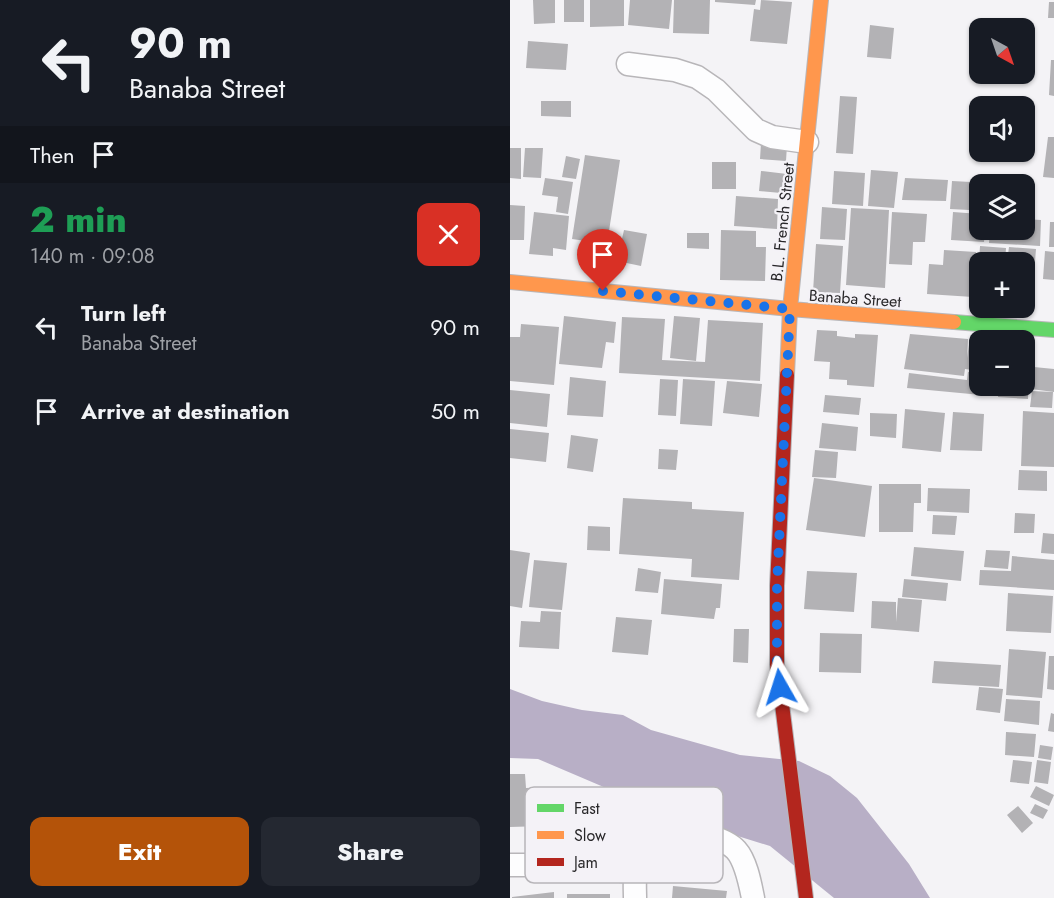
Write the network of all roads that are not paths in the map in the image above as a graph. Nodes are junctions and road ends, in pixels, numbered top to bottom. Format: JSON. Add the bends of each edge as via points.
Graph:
{"nodes":[{"id":1,"x":821,"y":0,"type":"edge"},
{"id":2,"x":628,"y":64,"type":"dead end"},
{"id":3,"x":807,"y":142,"type":"junction"},
{"id":4,"x":510,"y":282,"type":"edge"},
{"id":5,"x":790,"y":309,"type":"junction"},
{"id":6,"x":1054,"y":330,"type":"edge"},
{"id":7,"x":723,"y":841,"type":"edge"},
{"id":8,"x":636,"y":883,"type":"edge"},
{"id":9,"x":635,"y":898,"type":"edge"},
{"id":10,"x":753,"y":898,"type":"edge"},
{"id":11,"x":806,"y":898,"type":"edge"}],
"edges":[{"from":1,"to":3,"type":"street","name":"B.L. French Street"},
{"from":2,"to":3,"type":"street","via":[[697,77],[716,90],[756,130],[772,137]]},
{"from":3,"to":5,"type":"street","name":"B.L. French Street"},
{"from":4,"to":5,"type":"street","name":"Banaba Street"},
{"from":5,"to":6,"type":"street","name":"Banaba Street"},
{"from":5,"to":11,"type":"street","name":"B.L. French Street","via":[[777,565],[777,664]]},
{"from":7,"to":10,"type":"street","via":[[736,848],[741,857]]},
{"from":8,"to":9,"type":"street"}]}
